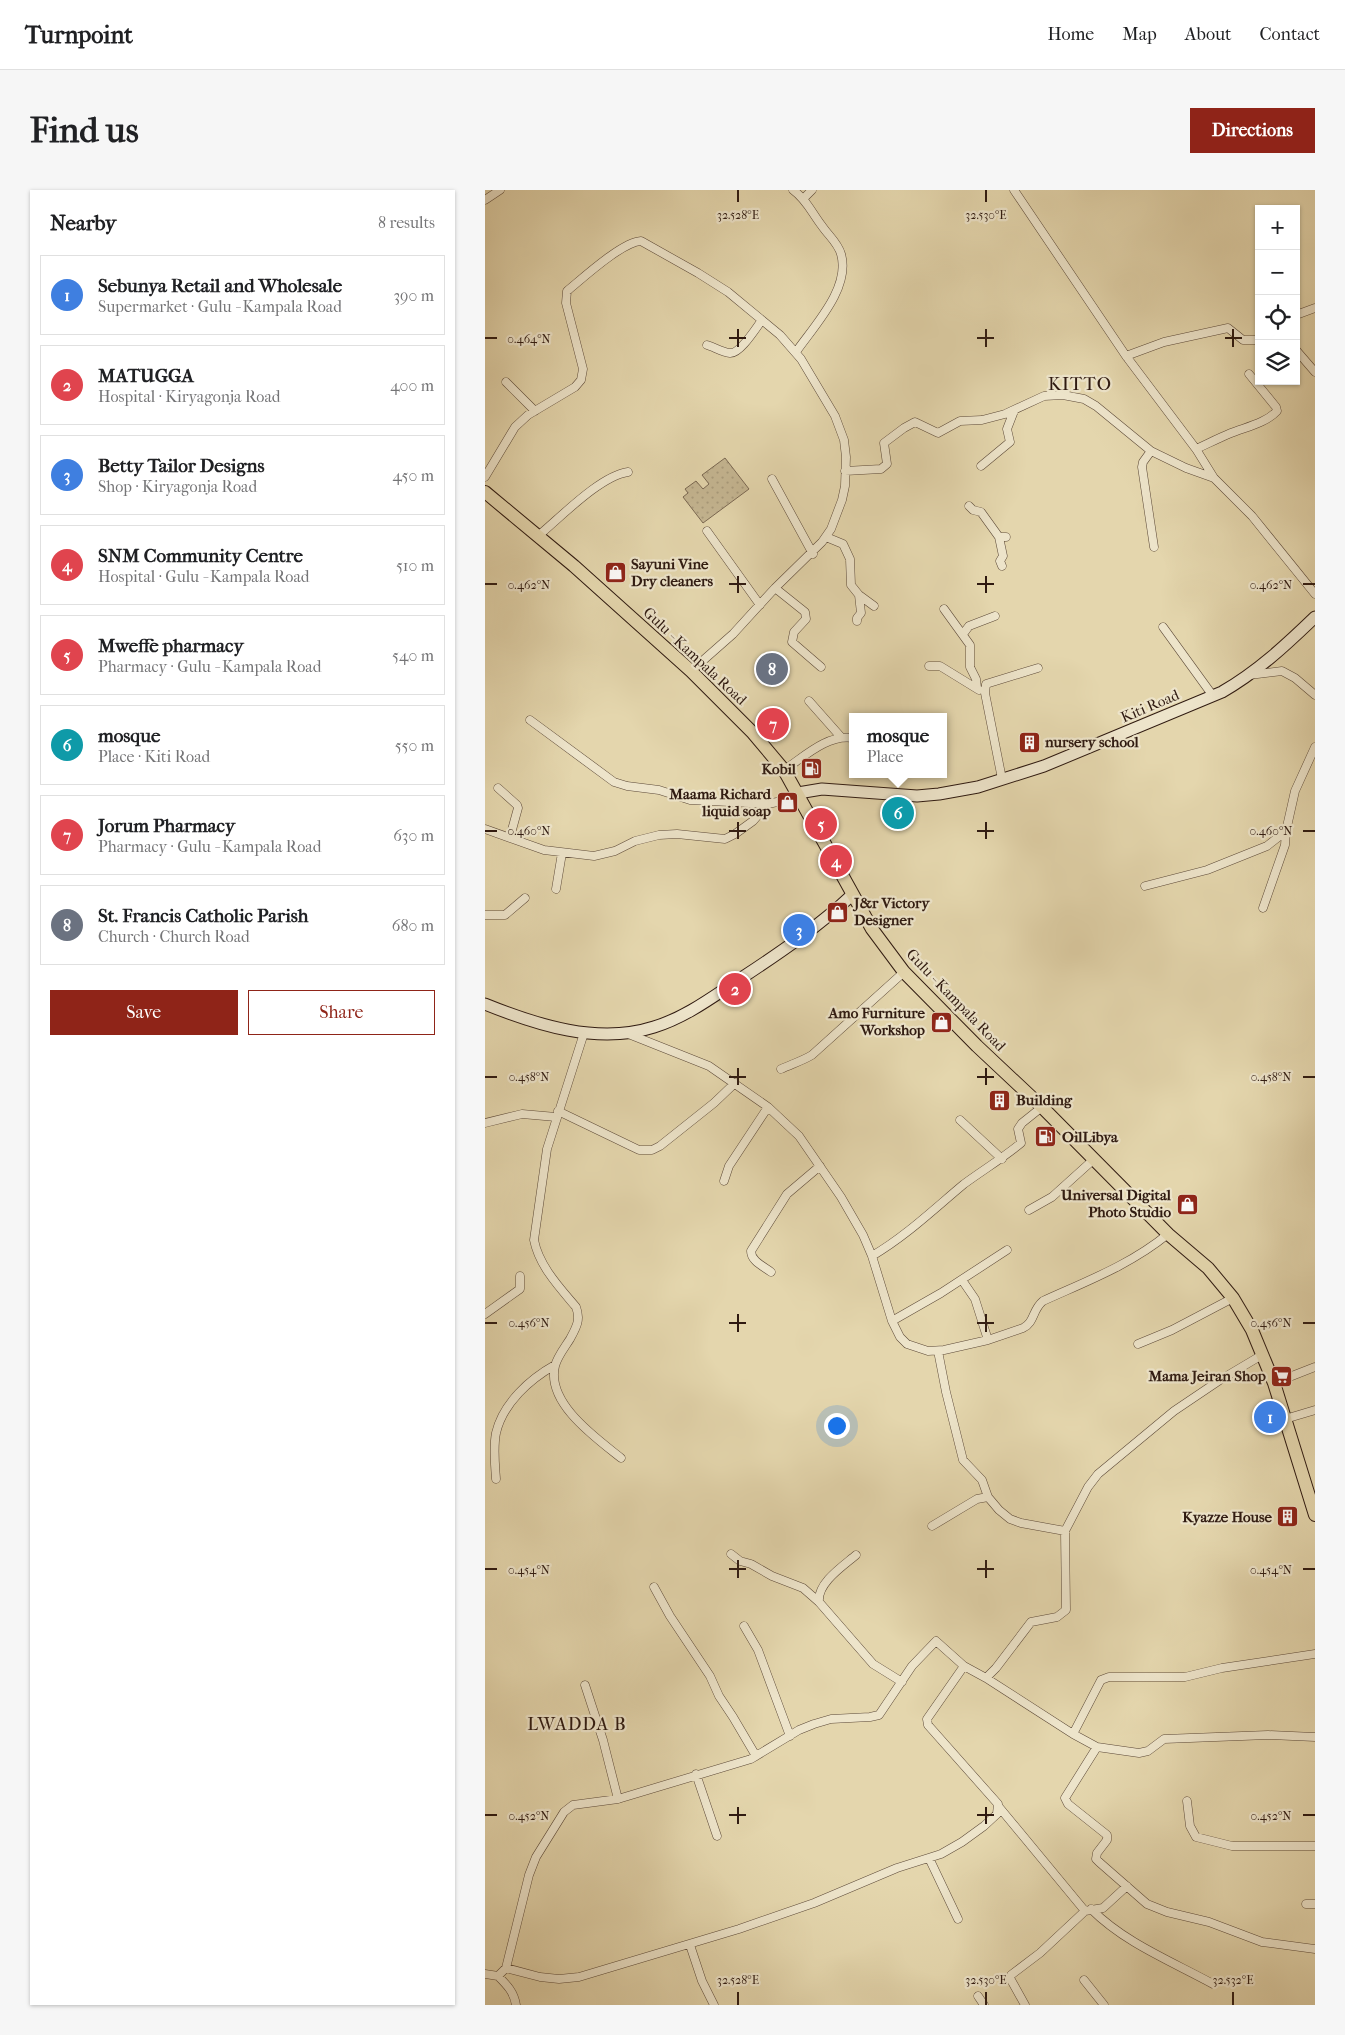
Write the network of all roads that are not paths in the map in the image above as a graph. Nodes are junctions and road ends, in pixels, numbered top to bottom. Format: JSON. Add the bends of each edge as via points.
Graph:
{"nodes":[{"id":1,"x":500,"y":190,"type":"edge"},
{"id":2,"x":793,"y":190,"type":"edge"},
{"id":3,"x":812,"y":190,"type":"edge"},
{"id":4,"x":1014,"y":190,"type":"edge"},
{"id":5,"x":804,"y":198,"type":"junction"},
{"id":6,"x":485,"y":200,"type":"edge"},
{"id":7,"x":1315,"y":308,"type":"edge"},
{"id":8,"x":1300,"y":314,"type":"edge"},
{"id":9,"x":762,"y":320,"type":"junction"},
{"id":10,"x":1255,"y":340,"type":"edge"},
{"id":11,"x":707,"y":345,"type":"dead end"},
{"id":12,"x":796,"y":352,"type":"junction"},
{"id":13,"x":1300,"y":355,"type":"edge"},
{"id":14,"x":1126,"y":356,"type":"junction"},
{"id":15,"x":1315,"y":372,"type":"edge"},
{"id":16,"x":1249,"y":374,"type":"dead end"},
{"id":17,"x":506,"y":382,"type":"dead end"},
{"id":18,"x":1013,"y":410,"type":"junction"},
{"id":19,"x":535,"y":411,"type":"junction"},
{"id":20,"x":1196,"y":449,"type":"junction"},
{"id":21,"x":1151,"y":450,"type":"junction"},
{"id":22,"x":981,"y":466,"type":"dead end"},
{"id":23,"x":845,"y":471,"type":"junction"},
{"id":24,"x":628,"y":472,"type":"dead end"},
{"id":25,"x":485,"y":477,"type":"edge"},
{"id":26,"x":1214,"y":478,"type":"junction"},
{"id":27,"x":772,"y":479,"type":"dead end"},
{"id":28,"x":485,"y":492,"type":"edge"},
{"id":29,"x":969,"y":506,"type":"dead end"},
{"id":30,"x":707,"y":530,"type":"dead end"},
{"id":31,"x":538,"y":536,"type":"junction"},
{"id":32,"x":826,"y":537,"type":"junction"},
{"id":33,"x":1154,"y":547,"type":"dead end"},
{"id":34,"x":813,"y":554,"type":"junction"},
{"id":35,"x":1002,"y":566,"type":"dead end"},
{"id":36,"x":775,"y":588,"type":"junction"},
{"id":37,"x":1315,"y":594,"type":"edge"},
{"id":38,"x":859,"y":595,"type":"junction"},
{"id":39,"x":760,"y":605,"type":"junction"},
{"id":40,"x":874,"y":606,"type":"dead end"},
{"id":41,"x":944,"y":609,"type":"dead end"},
{"id":42,"x":995,"y":616,"type":"dead end"},
{"id":43,"x":1315,"y":617,"type":"edge"},
{"id":44,"x":857,"y":621,"type":"dead end"},
{"id":45,"x":1163,"y":627,"type":"dead end"},
{"id":46,"x":963,"y":634,"type":"junction"},
{"id":47,"x":929,"y":666,"type":"dead end"},
{"id":48,"x":821,"y":667,"type":"dead end"},
{"id":49,"x":1038,"y":668,"type":"dead end"},
{"id":50,"x":691,"y":672,"type":"junction"},
{"id":51,"x":1249,"y":675,"type":"junction"},
{"id":52,"x":977,"y":688,"type":"junction"},
{"id":53,"x":985,"y":693,"type":"junction"},
{"id":54,"x":1315,"y":695,"type":"edge"},
{"id":55,"x":1213,"y":696,"type":"junction"},
{"id":56,"x":809,"y":700,"type":"dead end"},
{"id":57,"x":530,"y":720,"type":"dead end"},
{"id":58,"x":840,"y":736,"type":"junction"},
{"id":59,"x":849,"y":737,"type":"edge"},
{"id":60,"x":1315,"y":747,"type":"edge"},
{"id":61,"x":784,"y":770,"type":"junction"},
{"id":62,"x":1002,"y":780,"type":"junction"},
{"id":63,"x":497,"y":788,"type":"dead end"},
{"id":64,"x":798,"y":793,"type":"junction"},
{"id":65,"x":768,"y":804,"type":"junction"},
{"id":66,"x":485,"y":829,"type":"edge"},
{"id":67,"x":1285,"y":831,"type":"junction"},
{"id":68,"x":509,"y":837,"type":"junction"},
{"id":69,"x":563,"y":853,"type":"junction"},
{"id":70,"x":1145,"y":886,"type":"dead end"},
{"id":71,"x":556,"y":889,"type":"dead end"},
{"id":72,"x":853,"y":895,"type":"junction"},
{"id":73,"x":525,"y":898,"type":"dead end"},
{"id":74,"x":1263,"y":908,"type":"dead end"},
{"id":75,"x":485,"y":915,"type":"edge"},
{"id":76,"x":904,"y":972,"type":"junction"},
{"id":77,"x":485,"y":1004,"type":"edge"},
{"id":78,"x":584,"y":1033,"type":"junction"},
{"id":79,"x":624,"y":1033,"type":"junction"},
{"id":80,"x":781,"y":1069,"type":"dead end"},
{"id":81,"x":735,"y":1083,"type":"junction"},
{"id":82,"x":768,"y":1107,"type":"junction"},
{"id":83,"x":1042,"y":1107,"type":"junction"},
{"id":84,"x":557,"y":1114,"type":"junction"},
{"id":85,"x":960,"y":1120,"type":"dead end"},
{"id":86,"x":485,"y":1123,"type":"edge"},
{"id":87,"x":1002,"y":1159,"type":"junction"},
{"id":88,"x":1093,"y":1160,"type":"junction"},
{"id":89,"x":820,"y":1166,"type":"junction"},
{"id":90,"x":724,"y":1181,"type":"dead end"},
{"id":91,"x":1029,"y":1210,"type":"dead end"},
{"id":92,"x":1168,"y":1234,"type":"junction"},
{"id":93,"x":1007,"y":1250,"type":"dead end"},
{"id":94,"x":872,"y":1256,"type":"junction"},
{"id":95,"x":771,"y":1272,"type":"dead end"},
{"id":96,"x":521,"y":1276,"type":"dead end"},
{"id":97,"x":962,"y":1280,"type":"junction"},
{"id":98,"x":1233,"y":1298,"type":"junction"},
{"id":99,"x":485,"y":1314,"type":"edge"},
{"id":100,"x":893,"y":1321,"type":"junction"},
{"id":101,"x":988,"y":1340,"type":"junction"},
{"id":102,"x":1138,"y":1344,"type":"dead end"},
{"id":103,"x":938,"y":1350,"type":"junction"},
{"id":104,"x":1262,"y":1355,"type":"junction"},
{"id":105,"x":555,"y":1364,"type":"junction"},
{"id":106,"x":1315,"y":1367,"type":"edge"},
{"id":107,"x":1274,"y":1383,"type":"junction"},
{"id":108,"x":1315,"y":1410,"type":"edge"},
{"id":109,"x":1285,"y":1419,"type":"junction"},
{"id":110,"x":621,"y":1458,"type":"dead end"},
{"id":111,"x":496,"y":1479,"type":"dead end"},
{"id":112,"x":988,"y":1497,"type":"junction"},
{"id":113,"x":1315,"y":1515,"type":"edge"},
{"id":114,"x":931,"y":1526,"type":"dead end"},
{"id":115,"x":1065,"y":1531,"type":"junction"},
{"id":116,"x":731,"y":1554,"type":"dead end"},
{"id":117,"x":856,"y":1555,"type":"dead end"},
{"id":118,"x":654,"y":1587,"type":"dead end"},
{"id":119,"x":819,"y":1602,"type":"junction"},
{"id":120,"x":744,"y":1626,"type":"dead end"},
{"id":121,"x":1315,"y":1654,"type":"edge"},
{"id":122,"x":964,"y":1666,"type":"junction"},
{"id":123,"x":986,"y":1678,"type":"junction"},
{"id":124,"x":902,"y":1682,"type":"junction"},
{"id":125,"x":585,"y":1685,"type":"dead end"},
{"id":126,"x":1073,"y":1734,"type":"junction"},
{"id":127,"x":790,"y":1736,"type":"junction"},
{"id":128,"x":1315,"y":1737,"type":"edge"},
{"id":129,"x":1097,"y":1747,"type":"junction"},
{"id":130,"x":755,"y":1756,"type":"junction"},
{"id":131,"x":695,"y":1774,"type":"junction"},
{"id":132,"x":618,"y":1799,"type":"junction"},
{"id":133,"x":1187,"y":1801,"type":"dead end"},
{"id":134,"x":999,"y":1808,"type":"junction"},
{"id":135,"x":717,"y":1836,"type":"dead end"},
{"id":136,"x":1315,"y":1846,"type":"edge"},
{"id":137,"x":929,"y":1858,"type":"junction"},
{"id":138,"x":1127,"y":1886,"type":"junction"},
{"id":139,"x":1306,"y":1904,"type":"dead end"},
{"id":140,"x":1315,"y":1904,"type":"edge"},
{"id":141,"x":1088,"y":1910,"type":"junction"},
{"id":142,"x":958,"y":1920,"type":"dead end"},
{"id":143,"x":690,"y":1945,"type":"junction"},
{"id":144,"x":1315,"y":1949,"type":"edge"},
{"id":145,"x":506,"y":1968,"type":"junction"},
{"id":146,"x":485,"y":1974,"type":"edge"},
{"id":147,"x":498,"y":1976,"type":"junction"},
{"id":148,"x":1084,"y":1980,"type":"dead end"},
{"id":149,"x":1213,"y":1984,"type":"dead end"},
{"id":150,"x":978,"y":1996,"type":"dead end"},
{"id":151,"x":516,"y":2005,"type":"edge"},
{"id":152,"x":714,"y":2005,"type":"edge"},
{"id":153,"x":984,"y":2005,"type":"edge"},
{"id":154,"x":1025,"y":2005,"type":"edge"},
{"id":155,"x":1104,"y":2005,"type":"edge"}],
"edges":[{"from":1,"to":6,"type":"street"},
{"from":2,"to":5,"type":"street"},
{"from":3,"to":5,"type":"street"},
{"from":4,"to":14,"type":"street"},
{"from":5,"to":12,"type":"street","via":[[836,243],[843,268],[841,282],[832,300]]},
{"from":7,"to":8,"type":"street"},
{"from":9,"to":11,"type":"street","via":[[734,353]]},
{"from":9,"to":12,"type":"street"},
{"from":9,"to":19,"type":"street","via":[[698,273],[641,241],[635,241],[621,248],[567,291],[566,303],[583,374],[575,387]]},
{"from":10,"to":14,"type":"street","via":[[1243,340],[1228,328],[1164,342]]},
{"from":12,"to":23,"type":"street","via":[[841,431]]},
{"from":13,"to":15,"type":"street"},
{"from":14,"to":20,"type":"street"},
{"from":16,"to":20,"type":"street","via":[[1277,411],[1257,424]]},
{"from":17,"to":19,"type":"street"},
{"from":18,"to":21,"type":"street","via":[[1044,396],[1076,397],[1096,406]]},
{"from":18,"to":22,"type":"street","via":[[1007,429],[1010,442]]},
{"from":18,"to":23,"type":"street","via":[[982,420],[959,421],[938,433],[915,422],[884,443],[885,467]]},
{"from":19,"to":25,"type":"street","via":[[515,427]]},
{"from":20,"to":26,"type":"street"},
{"from":21,"to":26,"type":"street"},
{"from":21,"to":33,"type":"street","via":[[1142,467]]},
{"from":23,"to":32,"type":"street","via":[[841,500]]},
{"from":24,"to":31,"type":"street","via":[[619,473],[600,484]]},
{"from":26,"to":37,"type":"street","via":[[1253,516]]},
{"from":27,"to":34,"type":"street"},
{"from":28,"to":31,"type":"main road","name":"Gulu - Kampala Road"},
{"from":29,"to":35,"type":"street","via":[[981,512],[1003,537]]},
{"from":30,"to":39,"type":"street"},
{"from":31,"to":50,"type":"main road","name":"Gulu - Kampala Road"},
{"from":32,"to":34,"type":"street"},
{"from":32,"to":38,"type":"street","via":[[843,544],[850,559],[851,585]]},
{"from":34,"to":36,"type":"street"},
{"from":36,"to":39,"type":"street"},
{"from":36,"to":48,"type":"street","via":[[805,612],[806,619],[794,632],[793,642]]},
{"from":38,"to":40,"type":"street"},
{"from":38,"to":44,"type":"street","via":[[861,613]]},
{"from":39,"to":50,"type":"street"},
{"from":41,"to":46,"type":"street"},
{"from":42,"to":46,"type":"street","via":[[969,626]]},
{"from":43,"to":51,"type":"street","name":"Kiti Road"},
{"from":45,"to":55,"type":"street"},
{"from":46,"to":52,"type":"street","via":[[970,645],[970,667]]},
{"from":47,"to":52,"type":"street","via":[[940,666]]},
{"from":49,"to":53,"type":"street","via":[[986,684]]},
{"from":50,"to":61,"type":"main road","name":"Gulu - Kampala Road","via":[[752,732]]},
{"from":51,"to":54,"type":"street","via":[[1282,671]]},
{"from":51,"to":55,"type":"street","name":"Kiti Road"},
{"from":52,"to":53,"type":"street"},
{"from":53,"to":62,"type":"street"},
{"from":55,"to":62,"type":"street","name":"Kiti Road"},
{"from":56,"to":58,"type":"street"},
{"from":57,"to":65,"type":"street","via":[[614,782],[659,790],[690,800]]},
{"from":58,"to":59,"type":"street"},
{"from":58,"to":61,"type":"street"},
{"from":60,"to":67,"type":"street","via":[[1295,791]]},
{"from":61,"to":64,"type":"main road","name":"Gulu - Kampala Road"},
{"from":62,"to":64,"type":"street","name":"Kiti Road","via":[[960,791],[917,796],[822,789]]},
{"from":63,"to":68,"type":"street","via":[[519,808]]},
{"from":64,"to":65,"type":"street"},
{"from":64,"to":72,"type":"main road","name":"Gulu - Kampala Road"},
{"from":65,"to":69,"type":"street","via":[[753,821],[725,838],[659,835],[594,856]]},
{"from":66,"to":68,"type":"street"},
{"from":67,"to":70,"type":"street","via":[[1267,846],[1207,870]]},
{"from":67,"to":74,"type":"street","via":[[1285,845]]},
{"from":68,"to":69,"type":"street","via":[[544,850]]},
{"from":69,"to":71,"type":"street"},
{"from":72,"to":76,"type":"main road","name":"Gulu - Kampala Road","via":[[872,929]]},
{"from":72,"to":79,"type":"street","via":[[805,934],[687,1012],[654,1027]]},
{"from":73,"to":75,"type":"street","via":[[505,915]]},
{"from":76,"to":80,"type":"street","via":[[811,1055]]},
{"from":76,"to":83,"type":"main road","name":"Gulu - Kampala Road"},
{"from":77,"to":78,"type":"street","via":[[525,1019]]},
{"from":78,"to":79,"type":"street"},
{"from":78,"to":84,"type":"street"},
{"from":79,"to":81,"type":"street","via":[[709,1066]]},
{"from":81,"to":82,"type":"street"},
{"from":81,"to":84,"type":"street","via":[[661,1146],[652,1150],[639,1150]]},
{"from":82,"to":89,"type":"street","via":[[799,1136]]},
{"from":82,"to":90,"type":"street","via":[[729,1166]]},
{"from":83,"to":87,"type":"street","via":[[1022,1123],[1018,1129],[1021,1143]]},
{"from":83,"to":88,"type":"main road","name":"Gulu - Kampala Road"},
{"from":84,"to":86,"type":"street","via":[[522,1114]]},
{"from":84,"to":105,"type":"street","via":[[545,1159],[534,1240],[542,1262],[579,1314],[577,1327]]},
{"from":85,"to":87,"type":"street"},
{"from":87,"to":94,"type":"street"},
{"from":88,"to":91,"type":"street","via":[[1052,1197]]},
{"from":88,"to":92,"type":"main road","name":"Gulu - Kampala Road"},
{"from":89,"to":94,"type":"street","via":[[855,1219]]},
{"from":89,"to":95,"type":"street","via":[[787,1194],[751,1251],[755,1261]]},
{"from":92,"to":98,"type":"main road","name":"Gulu - Kampala Road","via":[[1208,1268]]},
{"from":92,"to":101,"type":"street","via":[[1114,1270],[1043,1301],[1036,1307],[1028,1325]]},
{"from":93,"to":97,"type":"street"},
{"from":94,"to":100,"type":"street"},
{"from":96,"to":99,"type":"street","via":[[520,1289]]},
{"from":97,"to":100,"type":"street"},
{"from":97,"to":101,"type":"street","via":[[975,1299]]},
{"from":98,"to":102,"type":"street"},
{"from":98,"to":104,"type":"main road","name":"Gulu - Kampala Road"},
{"from":100,"to":103,"type":"street","via":[[907,1344],[928,1351]]},
{"from":101,"to":103,"type":"street"},
{"from":103,"to":112,"type":"street","via":[[963,1460],[982,1480]]},
{"from":104,"to":107,"type":"main road","name":"Gulu - Kampala Road"},
{"from":104,"to":115,"type":"street","via":[[1174,1411],[1098,1474]]},
{"from":105,"to":110,"type":"street","via":[[557,1390],[567,1408],[587,1430]]},
{"from":105,"to":111,"type":"street","via":[[525,1387],[501,1419],[494,1450]]},
{"from":106,"to":107,"type":"street"},
{"from":107,"to":109,"type":"main road","name":"Gulu - Kampala Road"},
{"from":108,"to":109,"type":"street"},
{"from":109,"to":113,"type":"main road","name":"Gulu - Kampala Road"},
{"from":112,"to":114,"type":"street","via":[[977,1499]]},
{"from":112,"to":115,"type":"street","via":[[1010,1519]]},
{"from":115,"to":123,"type":"street","via":[[1066,1610],[1057,1617],[1031,1622]]},
{"from":116,"to":119,"type":"street","via":[[771,1576],[803,1588]]},
{"from":117,"to":119,"type":"street","via":[[821,1589]]},
{"from":118,"to":130,"type":"street"},
{"from":119,"to":124,"type":"street","via":[[873,1664]]},
{"from":120,"to":127,"type":"street","via":[[758,1650]]},
{"from":121,"to":126,"type":"street","via":[[1185,1677],[1109,1677],[1101,1680]]},
{"from":122,"to":123,"type":"street"},
{"from":122,"to":124,"type":"street","via":[[936,1641],[911,1666]]},
{"from":122,"to":134,"type":"street","via":[[927,1722],[996,1800]]},
{"from":123,"to":126,"type":"street"},
{"from":124,"to":127,"type":"street","via":[[879,1715],[831,1719]]},
{"from":125,"to":132,"type":"street"},
{"from":126,"to":129,"type":"street"},
{"from":127,"to":130,"type":"street"},
{"from":128,"to":129,"type":"street","via":[[1268,1735],[1164,1739],[1148,1751],[1139,1753]]},
{"from":129,"to":138,"type":"street","via":[[1065,1798],[1068,1804],[1107,1835],[1096,1859]]},
{"from":130,"to":131,"type":"street"},
{"from":131,"to":132,"type":"street"},
{"from":131,"to":135,"type":"street"},
{"from":132,"to":145,"type":"street","via":[[573,1805],[551,1831],[529,1875]]},
{"from":133,"to":136,"type":"street","via":[[1190,1826],[1196,1837],[1231,1846]]},
{"from":134,"to":137,"type":"street","via":[[997,1814],[969,1837]]},
{"from":134,"to":141,"type":"street"},
{"from":137,"to":142,"type":"street"},
{"from":137,"to":143,"type":"street","via":[[813,1903]]},
{"from":138,"to":141,"type":"street","via":[[1108,1905]]},
{"from":138,"to":144,"type":"street","via":[[1147,1904],[1167,1912],[1209,1922],[1262,1942]]},
{"from":139,"to":140,"type":"street"},
{"from":141,"to":149,"type":"street","via":[[1107,1926]]},
{"from":141,"to":154,"type":"street","via":[[1011,1975],[1011,1981]]},
{"from":143,"to":145,"type":"street","via":[[567,1978],[540,1977]]},
{"from":143,"to":152,"type":"street"},
{"from":145,"to":147,"type":"street"},
{"from":146,"to":147,"type":"street"},
{"from":147,"to":151,"type":"street","via":[[509,1987]]},
{"from":148,"to":155,"type":"street"},
{"from":150,"to":153,"type":"street"}]}
